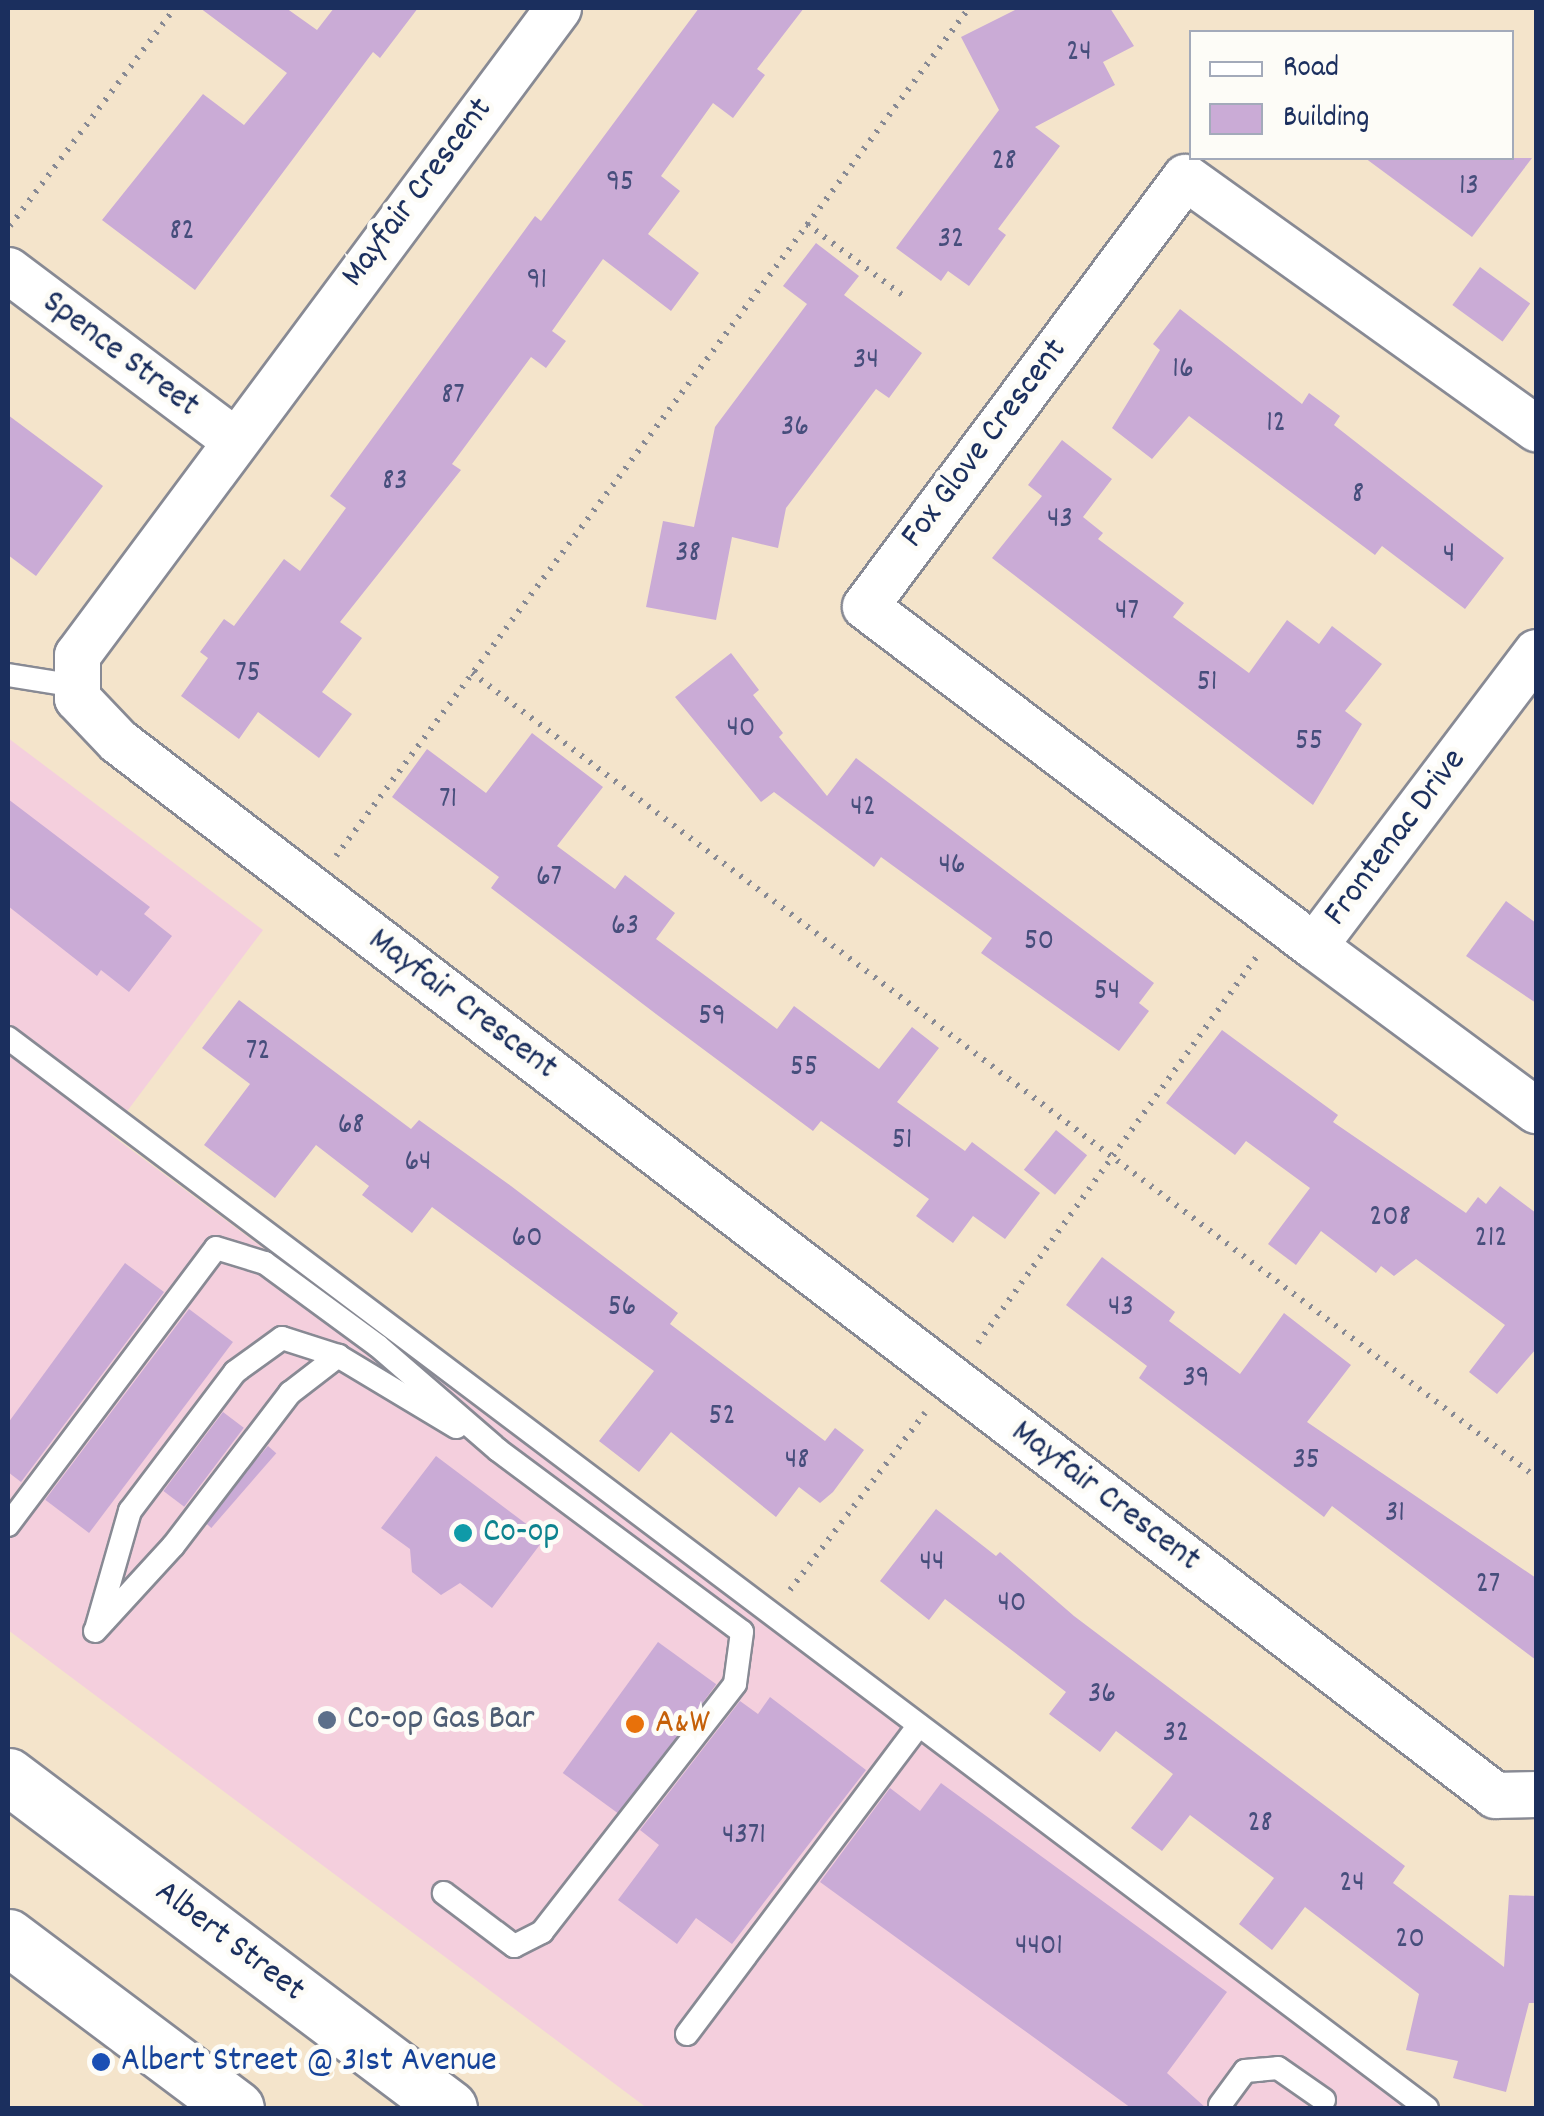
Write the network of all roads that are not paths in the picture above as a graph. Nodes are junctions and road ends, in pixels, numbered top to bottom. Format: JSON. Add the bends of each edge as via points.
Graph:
{"nodes":[{"id":1,"x":558,"y":8,"type":"edge"},
{"id":2,"x":8,"y":270,"type":"edge"},
{"id":3,"x":1536,"y":428,"type":"edge"},
{"id":4,"x":233,"y":440,"type":"junction"},
{"id":5,"x":1536,"y":652,"type":"edge"},
{"id":6,"x":8,"y":675,"type":"edge"},
{"id":7,"x":77,"y":686,"type":"junction"},
{"id":8,"x":1298,"y":934,"type":"junction"},
{"id":9,"x":8,"y":1038,"type":"edge"},
{"id":10,"x":1536,"y":1110,"type":"edge"},
{"id":11,"x":338,"y":1356,"type":"junction"},
{"id":12,"x":498,"y":1450,"type":"junction"},
{"id":13,"x":8,"y":1526,"type":"edge"},
{"id":14,"x":919,"y":1726,"type":"junction"},
{"id":15,"x":8,"y":1776,"type":"edge"},
{"id":16,"x":1536,"y":1794,"type":"edge"},
{"id":17,"x":444,"y":1893,"type":"dead end"},
{"id":18,"x":8,"y":1937,"type":"edge"},
{"id":19,"x":686,"y":2034,"type":"dead end"},
{"id":20,"x":1324,"y":2100,"type":"dead end"},
{"id":21,"x":1220,"y":2106,"type":"dead end"},
{"id":22,"x":236,"y":2108,"type":"edge"},
{"id":23,"x":449,"y":2108,"type":"edge"},
{"id":24,"x":1427,"y":2108,"type":"edge"}],
"edges":[{"from":1,"to":4,"type":"street","name":"Mayfair Crescent"},
{"from":2,"to":4,"type":"street","name":"Spence Street"},
{"from":3,"to":8,"type":"street","name":"Fox Glove Crescent","via":[[1185,177],[865,606]]},
{"from":4,"to":7,"type":"street","name":"Mayfair Crescent","via":[[77,655]]},
{"from":5,"to":8,"type":"street","name":"Frontenac Drive"},
{"from":6,"to":7,"type":"lane"},
{"from":7,"to":16,"type":"street","name":"Mayfair Crescent","via":[[77,698],[118,741],[1494,1796]]},
{"from":8,"to":10,"type":"street","name":"Frontenac Drive"},
{"from":9,"to":14,"type":"lane"},
{"from":11,"to":11,"type":"lane","via":[[282,1338],[235,1372],[130,1511],[95,1631],[173,1546],[290,1393]]},
{"from":11,"to":12,"type":"lane"},
{"from":12,"to":13,"type":"lane","via":[[378,1346],[266,1263],[216,1248]]},
{"from":12,"to":17,"type":"lane","via":[[742,1632],[735,1684],[542,1932],[514,1946]]},
{"from":14,"to":19,"type":"lane"},
{"from":14,"to":24,"type":"lane"},
{"from":15,"to":23,"type":"main road","name":"Albert Street"},
{"from":18,"to":22,"type":"main road"},
{"from":20,"to":21,"type":"lane","via":[[1278,2068],[1245,2071]]}]}
